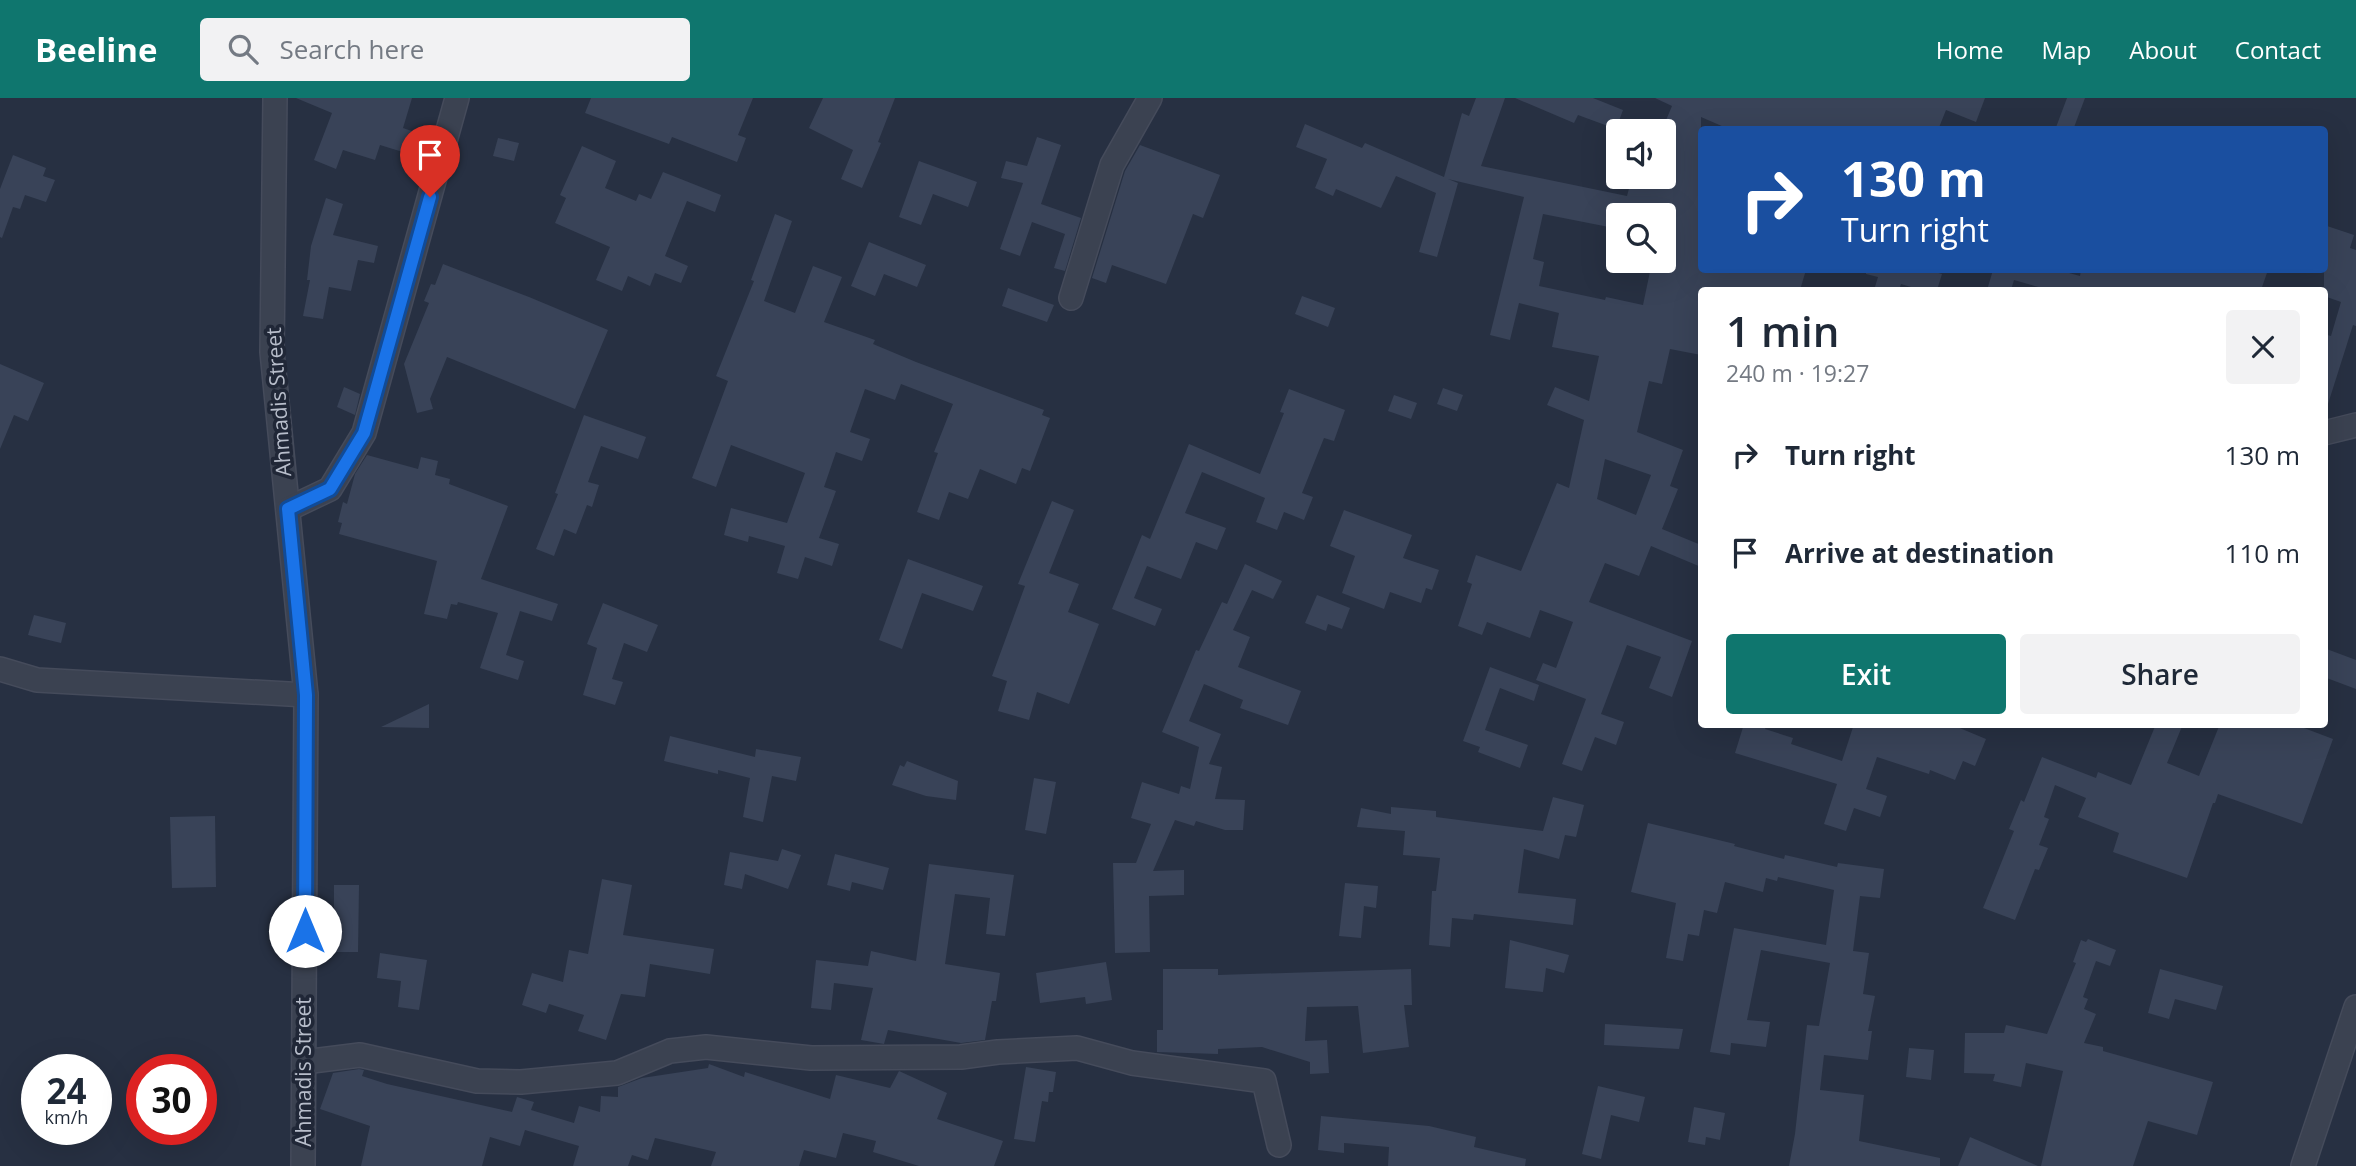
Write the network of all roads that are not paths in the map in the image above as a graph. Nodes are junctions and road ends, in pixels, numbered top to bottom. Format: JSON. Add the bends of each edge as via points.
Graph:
{"nodes":[{"id":1,"x":275,"y":98,"type":"edge"},
{"id":2,"x":457,"y":98,"type":"edge"},
{"id":3,"x":1150,"y":98,"type":"edge"},
{"id":4,"x":1071,"y":298,"type":"dead end"},
{"id":5,"x":2356,"y":425,"type":"edge"},
{"id":6,"x":2328,"y":432,"type":"edge"},
{"id":7,"x":288,"y":509,"type":"junction"},
{"id":8,"x":0,"y":669,"type":"edge"},
{"id":9,"x":306,"y":695,"type":"junction"},
{"id":10,"x":2356,"y":1007,"type":"edge"},
{"id":11,"x":304,"y":1062,"type":"junction"},
{"id":12,"x":1279,"y":1145,"type":"dead end"},
{"id":13,"x":303,"y":1166,"type":"edge"},
{"id":14,"x":2303,"y":1166,"type":"edge"}],
"edges":[{"from":1,"to":7,"type":"street","name":"Ahmadis Street","via":[[272,352]]},
{"from":2,"to":7,"type":"street","via":[[364,433],[330,489]]},
{"from":3,"to":4,"type":"street","via":[[1112,165]]},
{"from":5,"to":6,"type":"street"},
{"from":7,"to":9,"type":"street","name":"Ahmadis Street"},
{"from":8,"to":9,"type":"street","via":[[37,680]]},
{"from":9,"to":11,"type":"street","name":"Ahmadis Street"},
{"from":10,"to":14,"type":"street"},
{"from":11,"to":12,"type":"street","via":[[360,1055],[477,1082],[521,1082],[617,1073],[670,1051],[706,1047],[811,1058],[961,1057],[1077,1048],[1132,1063],[1264,1080]]},
{"from":11,"to":13,"type":"street","name":"Ahmadis Street"}]}
